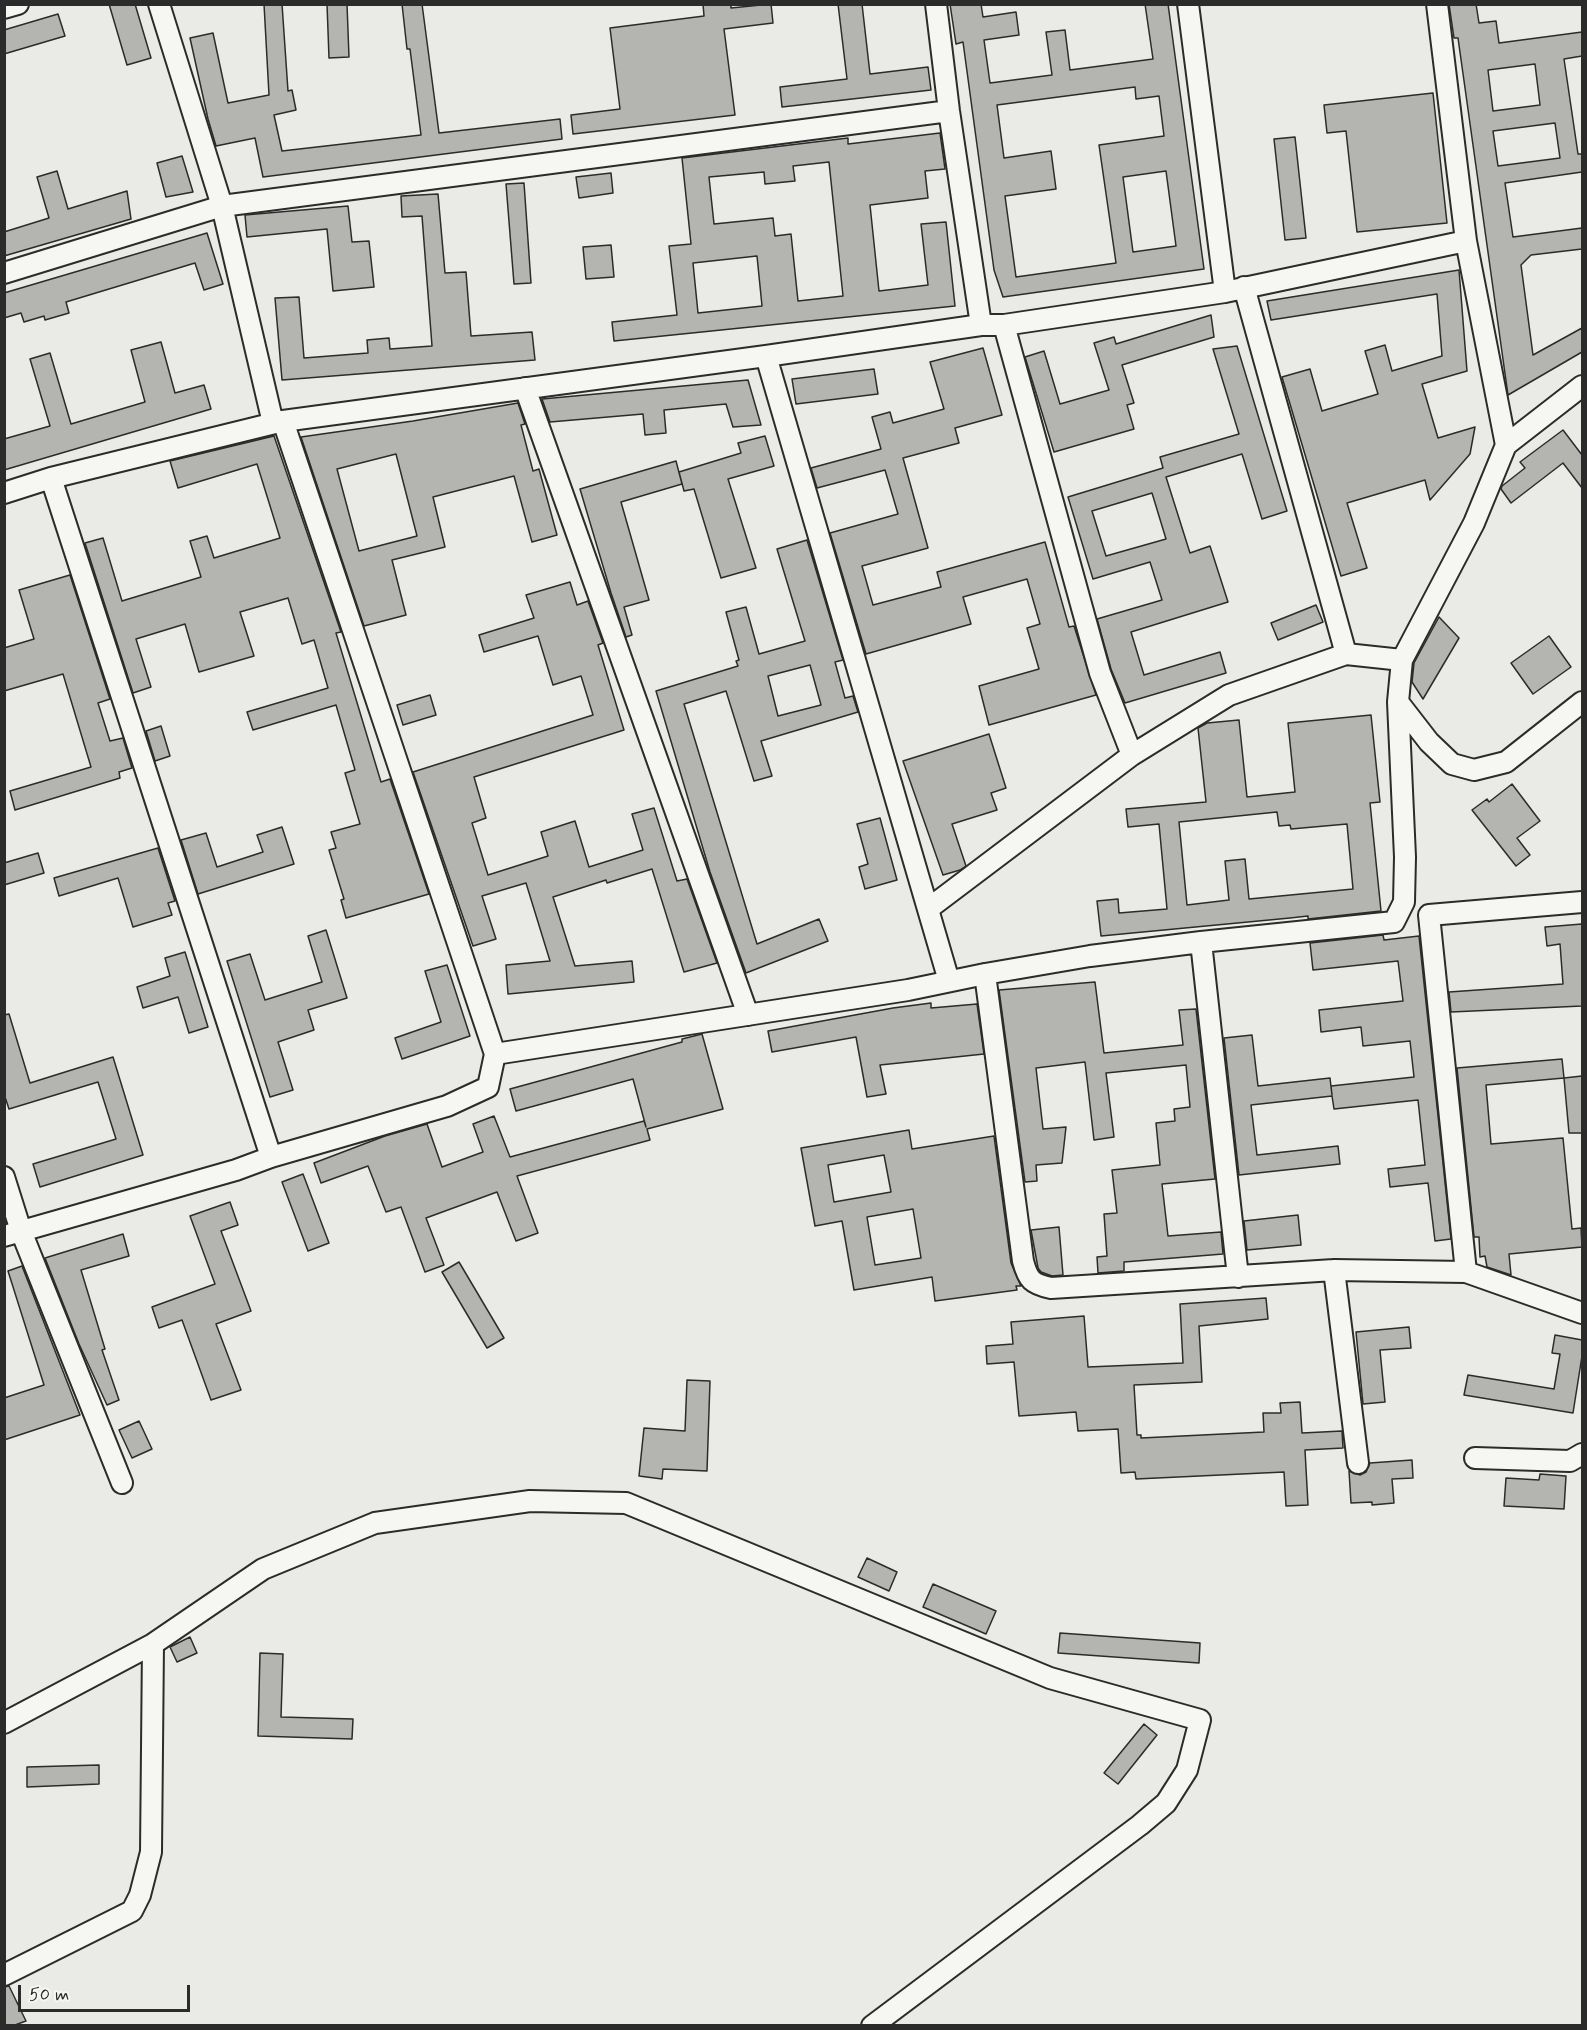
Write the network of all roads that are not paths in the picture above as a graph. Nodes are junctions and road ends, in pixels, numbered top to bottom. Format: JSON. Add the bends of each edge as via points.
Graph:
{"nodes":[{"id":1,"x":18,"y":4,"type":"edge"},
{"id":2,"x":159,"y":4,"type":"edge"},
{"id":3,"x":936,"y":4,"type":"edge"},
{"id":4,"x":1188,"y":4,"type":"edge"},
{"id":5,"x":1437,"y":4,"type":"edge"},
{"id":6,"x":4,"y":9,"type":"edge"},
{"id":7,"x":949,"y":111,"type":"junction"},
{"id":8,"x":222,"y":206,"type":"junction"},
{"id":9,"x":1466,"y":241,"type":"junction"},
{"id":10,"x":4,"y":273,"type":"edge"},
{"id":11,"x":1244,"y":287,"type":"junction"},
{"id":12,"x":1225,"y":292,"type":"junction"},
{"id":13,"x":981,"y":325,"type":"junction"},
{"id":14,"x":1004,"y":325,"type":"junction"},
{"id":15,"x":766,"y":356,"type":"junction"},
{"id":16,"x":1582,"y":386,"type":"edge"},
{"id":17,"x":525,"y":388,"type":"junction"},
{"id":18,"x":278,"y":422,"type":"junction"},
{"id":19,"x":1506,"y":445,"type":"junction"},
{"id":20,"x":51,"y":478,"type":"junction"},
{"id":21,"x":4,"y":493,"type":"edge"},
{"id":22,"x":1346,"y":654,"type":"junction"},
{"id":23,"x":1402,"y":660,"type":"junction"},
{"id":24,"x":1398,"y":702,"type":"junction"},
{"id":25,"x":1582,"y":702,"type":"edge"},
{"id":26,"x":1132,"y":755,"type":"junction"},
{"id":27,"x":1582,"y":902,"type":"edge"},
{"id":28,"x":928,"y":909,"type":"junction"},
{"id":29,"x":1429,"y":915,"type":"junction"},
{"id":30,"x":1394,"y":922,"type":"junction"},
{"id":31,"x":1200,"y":942,"type":"junction"},
{"id":32,"x":986,"y":974,"type":"junction"},
{"id":33,"x":949,"y":981,"type":"junction"},
{"id":34,"x":748,"y":1015,"type":"junction"},
{"id":35,"x":495,"y":1054,"type":"junction"},
{"id":36,"x":271,"y":1157,"type":"junction"},
{"id":37,"x":4,"y":1177,"type":"edge"},
{"id":38,"x":13,"y":1233,"type":"edge"},
{"id":39,"x":1334,"y":1270,"type":"junction"},
{"id":40,"x":1466,"y":1272,"type":"junction"},
{"id":41,"x":1238,"y":1277,"type":"junction"},
{"id":42,"x":1582,"y":1313,"type":"edge"},
{"id":43,"x":1582,"y":1454,"type":"edge"},
{"id":44,"x":1475,"y":1458,"type":"dead end"},
{"id":45,"x":1358,"y":1463,"type":"dead end"},
{"id":46,"x":122,"y":1483,"type":"dead end"},
{"id":47,"x":153,"y":1644,"type":"junction"},
{"id":48,"x":4,"y":1723,"type":"edge"},
{"id":49,"x":4,"y":1975,"type":"edge"},
{"id":50,"x":872,"y":2025,"type":"edge"}],
"edges":[{"from":1,"to":6,"type":"street"},
{"from":2,"to":8,"type":"street"},
{"from":3,"to":7,"type":"street"},
{"from":4,"to":12,"type":"street"},
{"from":5,"to":9,"type":"street"},
{"from":7,"to":8,"type":"street"},
{"from":7,"to":13,"type":"street"},
{"from":8,"to":10,"type":"street"},
{"from":8,"to":18,"type":"street"},
{"from":9,"to":11,"type":"street"},
{"from":9,"to":19,"type":"street"},
{"from":11,"to":12,"type":"street"},
{"from":11,"to":22,"type":"street"},
{"from":12,"to":14,"type":"street"},
{"from":13,"to":14,"type":"street"},
{"from":13,"to":15,"type":"street"},
{"from":14,"to":26,"type":"street","via":[[1100,673]]},
{"from":15,"to":17,"type":"street"},
{"from":15,"to":28,"type":"street"},
{"from":16,"to":19,"type":"street"},
{"from":17,"to":18,"type":"street"},
{"from":17,"to":34,"type":"street"},
{"from":18,"to":20,"type":"street"},
{"from":18,"to":35,"type":"street"},
{"from":19,"to":23,"type":"street","via":[[1474,523]]},
{"from":20,"to":21,"type":"street"},
{"from":20,"to":36,"type":"street"},
{"from":22,"to":23,"type":"street"},
{"from":22,"to":26,"type":"street","via":[[1229,695]]},
{"from":23,"to":24,"type":"street"},
{"from":24,"to":25,"type":"street","via":[[1452,764],[1474,770],[1506,762]]},
{"from":24,"to":30,"type":"street","via":[[1405,857],[1404,902]]},
{"from":26,"to":28,"type":"street"},
{"from":27,"to":29,"type":"street"},
{"from":28,"to":33,"type":"street"},
{"from":29,"to":30,"type":"street"},
{"from":29,"to":40,"type":"street"},
{"from":30,"to":31,"type":"street"},
{"from":31,"to":32,"type":"street"},
{"from":31,"to":41,"type":"street"},
{"from":32,"to":33,"type":"street"},
{"from":32,"to":41,"type":"street","via":[[1027,1275],[1039,1285],[1051,1288]]},
{"from":33,"to":34,"type":"street"},
{"from":34,"to":35,"type":"street"},
{"from":35,"to":36,"type":"street","via":[[488,1088],[447,1106]]},
{"from":36,"to":38,"type":"street"},
{"from":37,"to":38,"type":"street"},
{"from":38,"to":46,"type":"street"},
{"from":39,"to":40,"type":"street"},
{"from":39,"to":41,"type":"street"},
{"from":39,"to":45,"type":"street"},
{"from":40,"to":42,"type":"street"},
{"from":43,"to":44,"type":"street","via":[[1570,1461]]},
{"from":47,"to":48,"type":"street"},
{"from":47,"to":49,"type":"street","via":[[151,1852],[140,1895],[132,1911]]},
{"from":47,"to":50,"type":"street","via":[[263,1569],[375,1523],[530,1501],[626,1503],[1050,1678],[1200,1720],[1187,1770],[1166,1803]]}]}
